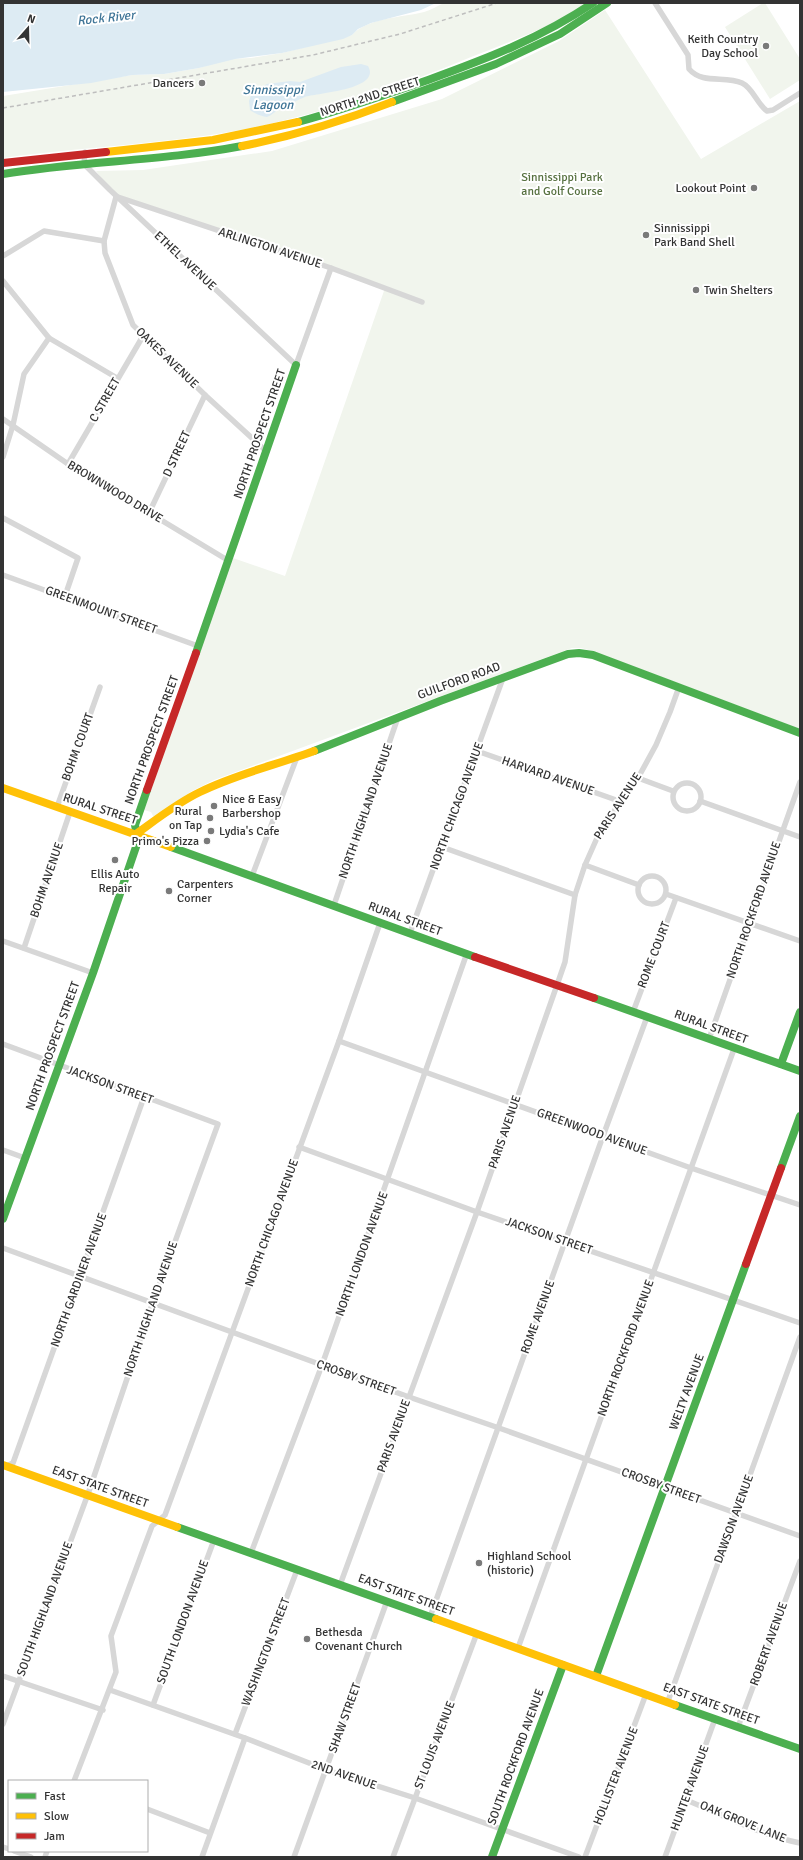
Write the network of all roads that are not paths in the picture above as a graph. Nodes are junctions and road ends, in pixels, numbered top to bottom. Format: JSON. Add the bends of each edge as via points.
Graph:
{"nodes":[{"id":1,"x":593,"y":3,"type":"edge"},
{"id":2,"x":607,"y":3,"type":"edge"},
{"id":3,"x":655,"y":3,"type":"edge"},
{"id":4,"x":800,"y":93,"type":"edge"},
{"id":5,"x":85,"y":152,"type":"junction"},
{"id":6,"x":3,"y":162,"type":"edge"},
{"id":7,"x":84,"y":164,"type":"junction"},
{"id":8,"x":3,"y":174,"type":"edge"},
{"id":9,"x":116,"y":197,"type":"junction"},
{"id":10,"x":104,"y":241,"type":"junction"},
{"id":11,"x":3,"y":256,"type":"edge"},
{"id":12,"x":331,"y":268,"type":"junction"},
{"id":13,"x":3,"y":281,"type":"edge"},
{"id":14,"x":422,"y":302,"type":"dead end"},
{"id":15,"x":143,"y":336,"type":"junction"},
{"id":16,"x":49,"y":338,"type":"junction"},
{"id":17,"x":296,"y":365,"type":"junction"},
{"id":18,"x":117,"y":378,"type":"junction"},
{"id":19,"x":205,"y":395,"type":"junction"},
{"id":20,"x":3,"y":419,"type":"edge"},
{"id":21,"x":13,"y":425,"type":"junction"},
{"id":22,"x":266,"y":451,"type":"junction"},
{"id":23,"x":3,"y":457,"type":"edge"},
{"id":24,"x":68,"y":464,"type":"junction"},
{"id":25,"x":149,"y":513,"type":"junction"},
{"id":26,"x":3,"y":518,"type":"edge"},
{"id":27,"x":229,"y":560,"type":"junction"},
{"id":28,"x":3,"y":575,"type":"edge"},
{"id":29,"x":65,"y":596,"type":"junction"},
{"id":30,"x":198,"y":646,"type":"junction"},
{"id":31,"x":503,"y":678,"type":"junction"},
{"id":32,"x":679,"y":687,"type":"junction"},
{"id":33,"x":100,"y":688,"type":"dead end"},
{"id":34,"x":398,"y":717,"type":"junction"},
{"id":35,"x":800,"y":732,"type":"edge"},
{"id":36,"x":477,"y":751,"type":"junction"},
{"id":37,"x":297,"y":757,"type":"junction"},
{"id":38,"x":638,"y":778,"type":"junction"},
{"id":39,"x":800,"y":782,"type":"edge"},
{"id":40,"x":3,"y":788,"type":"edge"},
{"id":41,"x":673,"y":791,"type":"junction"},
{"id":42,"x":619,"y":801,"type":"junction"},
{"id":43,"x":700,"y":801,"type":"junction"},
{"id":44,"x":57,"y":807,"type":"junction"},
{"id":45,"x":70,"y":812,"type":"junction"},
{"id":46,"x":782,"y":830,"type":"junction"},
{"id":47,"x":136,"y":834,"type":"junction"},
{"id":48,"x":800,"y":837,"type":"edge"},
{"id":49,"x":442,"y":847,"type":"junction"},
{"id":50,"x":585,"y":865,"type":"junction"},
{"id":51,"x":252,"y":876,"type":"junction"},
{"id":52,"x":639,"y":885,"type":"junction"},
{"id":53,"x":666,"y":894,"type":"junction"},
{"id":54,"x":575,"y":895,"type":"junction"},
{"id":55,"x":676,"y":898,"type":"junction"},
{"id":56,"x":334,"y":905,"type":"junction"},
{"id":57,"x":380,"y":923,"type":"junction"},
{"id":58,"x":749,"y":923,"type":"junction"},
{"id":59,"x":410,"y":933,"type":"junction"},
{"id":60,"x":3,"y":941,"type":"edge"},
{"id":61,"x":800,"y":941,"type":"edge"},
{"id":62,"x":24,"y":948,"type":"junction"},
{"id":63,"x":467,"y":953,"type":"junction"},
{"id":64,"x":93,"y":973,"type":"junction"},
{"id":65,"x":558,"y":985,"type":"junction"},
{"id":66,"x":632,"y":1012,"type":"junction"},
{"id":67,"x":800,"y":1012,"type":"edge"},
{"id":68,"x":648,"y":1017,"type":"junction"},
{"id":69,"x":708,"y":1039,"type":"junction"},
{"id":70,"x":339,"y":1041,"type":"junction"},
{"id":71,"x":3,"y":1044,"type":"edge"},
{"id":72,"x":734,"y":1049,"type":"junction"},
{"id":73,"x":781,"y":1064,"type":"junction"},
{"id":74,"x":58,"y":1065,"type":"junction"},
{"id":75,"x":800,"y":1071,"type":"edge"},
{"id":76,"x":425,"y":1072,"type":"junction"},
{"id":77,"x":144,"y":1097,"type":"junction"},
{"id":78,"x":515,"y":1105,"type":"junction"},
{"id":79,"x":800,"y":1116,"type":"edge"},
{"id":80,"x":218,"y":1124,"type":"joint"},
{"id":81,"x":603,"y":1136,"type":"junction"},
{"id":82,"x":299,"y":1147,"type":"junction"},
{"id":83,"x":3,"y":1150,"type":"edge"},
{"id":84,"x":25,"y":1158,"type":"junction"},
{"id":85,"x":691,"y":1168,"type":"junction"},
{"id":86,"x":388,"y":1180,"type":"junction"},
{"id":87,"x":772,"y":1195,"type":"junction"},
{"id":88,"x":800,"y":1205,"type":"edge"},
{"id":89,"x":477,"y":1212,"type":"junction"},
{"id":90,"x":3,"y":1219,"type":"edge"},
{"id":91,"x":565,"y":1242,"type":"junction"},
{"id":92,"x":3,"y":1248,"type":"edge"},
{"id":93,"x":653,"y":1271,"type":"junction"},
{"id":94,"x":81,"y":1276,"type":"junction"},
{"id":95,"x":734,"y":1300,"type":"junction"},
{"id":96,"x":153,"y":1302,"type":"junction"},
{"id":97,"x":800,"y":1323,"type":"edge"},
{"id":98,"x":232,"y":1333,"type":"junction"},
{"id":99,"x":800,"y":1337,"type":"edge"},
{"id":100,"x":322,"y":1366,"type":"junction"},
{"id":101,"x":409,"y":1397,"type":"junction"},
{"id":102,"x":499,"y":1428,"type":"junction"},
{"id":103,"x":586,"y":1459,"type":"junction"},
{"id":104,"x":6,"y":1465,"type":"edge"},
{"id":105,"x":666,"y":1487,"type":"junction"},
{"id":106,"x":88,"y":1494,"type":"junction"},
{"id":107,"x":736,"y":1513,"type":"junction"},
{"id":108,"x":158,"y":1520,"type":"junction"},
{"id":109,"x":800,"y":1536,"type":"edge"},
{"id":110,"x":214,"y":1540,"type":"junction"},
{"id":111,"x":251,"y":1553,"type":"junction"},
{"id":112,"x":800,"y":1561,"type":"edge"},
{"id":113,"x":297,"y":1570,"type":"junction"},
{"id":114,"x":340,"y":1585,"type":"junction"},
{"id":115,"x":387,"y":1601,"type":"junction"},
{"id":116,"x":430,"y":1617,"type":"junction"},
{"id":117,"x":477,"y":1633,"type":"junction"},
{"id":118,"x":518,"y":1648,"type":"junction"},
{"id":119,"x":562,"y":1665,"type":"junction"},
{"id":120,"x":3,"y":1676,"type":"edge"},
{"id":121,"x":596,"y":1676,"type":"junction"},
{"id":122,"x":18,"y":1681,"type":"junction"},
{"id":123,"x":110,"y":1690,"type":"junction"},
{"id":124,"x":646,"y":1694,"type":"junction"},
{"id":125,"x":668,"y":1701,"type":"junction"},
{"id":126,"x":153,"y":1705,"type":"junction"},
{"id":127,"x":103,"y":1710,"type":"junction"},
{"id":128,"x":715,"y":1719,"type":"junction"},
{"id":129,"x":3,"y":1724,"type":"edge"},
{"id":130,"x":738,"y":1727,"type":"junction"},
{"id":131,"x":235,"y":1734,"type":"junction"},
{"id":132,"x":246,"y":1738,"type":"junction"},
{"id":133,"x":800,"y":1749,"type":"edge"},
{"id":134,"x":326,"y":1770,"type":"junction"},
{"id":135,"x":74,"y":1780,"type":"edge"},
{"id":136,"x":415,"y":1798,"type":"junction"},
{"id":137,"x":686,"y":1800,"type":"junction"},
{"id":138,"x":148,"y":1809,"type":"edge"},
{"id":139,"x":502,"y":1830,"type":"junction"},
{"id":140,"x":210,"y":1833,"type":"junction"},
{"id":141,"x":800,"y":1843,"type":"edge"},
{"id":142,"x":16,"y":1852,"type":"edge"},
{"id":143,"x":28,"y":1857,"type":"edge"},
{"id":144,"x":202,"y":1857,"type":"edge"},
{"id":145,"x":294,"y":1857,"type":"edge"},
{"id":146,"x":393,"y":1857,"type":"edge"},
{"id":147,"x":492,"y":1857,"type":"edge"},
{"id":148,"x":579,"y":1857,"type":"edge"},
{"id":149,"x":585,"y":1857,"type":"edge"},
{"id":150,"x":665,"y":1857,"type":"edge"}],
"edges":[{"from":1,"to":5,"type":"street","name":"NORTH 2ND STREET","via":[[556,28],[520,44],[361,103],[269,130],[214,140]]},
{"from":2,"to":7,"type":"street","name":"NORTH 2ND STREET","via":[[560,34],[503,61],[361,114],[278,139],[209,152]]},
{"from":3,"to":4,"type":"street","via":[[688,55],[689,69],[695,74],[708,79],[742,83],[767,111]]},
{"from":5,"to":6,"type":"street","name":"NORTH 2ND STREET"},
{"from":5,"to":7,"type":"street"},
{"from":7,"to":8,"type":"street","name":"NORTH 2ND STREET"},
{"from":7,"to":9,"type":"street","name":"ETHEL AVENUE"},
{"from":9,"to":10,"type":"street","name":"OAKES AVENUE"},
{"from":9,"to":12,"type":"street","name":"ARLINGTON AVENUE"},
{"from":9,"to":17,"type":"street","name":"ETHEL AVENUE"},
{"from":10,"to":11,"type":"street","via":[[44,231]]},
{"from":10,"to":15,"type":"street","name":"OAKES AVENUE","via":[[105,253],[133,325]]},
{"from":12,"to":14,"type":"street","name":"ARLINGTON AVENUE"},
{"from":12,"to":17,"type":"street","name":"NORTH PROSPECT STREET"},
{"from":13,"to":16,"type":"street"},
{"from":15,"to":18,"type":"street","name":"C STREET"},
{"from":15,"to":19,"type":"street","name":"OAKES AVENUE"},
{"from":16,"to":18,"type":"street"},
{"from":16,"to":21,"type":"street","via":[[24,374]]},
{"from":17,"to":22,"type":"street","name":"NORTH PROSPECT STREET"},
{"from":18,"to":24,"type":"street","name":"C STREET"},
{"from":19,"to":22,"type":"street","name":"OAKES AVENUE"},
{"from":19,"to":25,"type":"street","name":"D STREET"},
{"from":20,"to":21,"type":"street","name":"BROWNWOOD DRIVE"},
{"from":21,"to":23,"type":"street"},
{"from":21,"to":24,"type":"street","name":"BROWNWOOD DRIVE"},
{"from":22,"to":27,"type":"street","name":"NORTH PROSPECT STREET"},
{"from":24,"to":25,"type":"street","name":"BROWNWOOD DRIVE"},
{"from":25,"to":27,"type":"street","name":"BROWNWOOD DRIVE"},
{"from":26,"to":29,"type":"street","via":[[78,558]]},
{"from":27,"to":30,"type":"street","name":"NORTH PROSPECT STREET"},
{"from":28,"to":29,"type":"street","name":"GREENMOUNT STREET"},
{"from":29,"to":30,"type":"street","name":"GREENMOUNT STREET"},
{"from":30,"to":47,"type":"street","name":"NORTH PROSPECT STREET","via":[[135,825]]},
{"from":31,"to":32,"type":"street","name":"GUILFORD ROAD","via":[[568,654],[579,653],[593,655]]},
{"from":31,"to":34,"type":"street","name":"GUILFORD ROAD"},
{"from":31,"to":36,"type":"street","name":"NORTH CHICAGO AVENUE"},
{"from":32,"to":35,"type":"street","name":"GUILFORD ROAD"},
{"from":32,"to":38,"type":"street","name":"PARIS AVENUE","via":[[656,746]]},
{"from":33,"to":44,"type":"street","name":"BOHM COURT"},
{"from":34,"to":37,"type":"street","name":"GUILFORD ROAD"},
{"from":34,"to":56,"type":"street","name":"NORTH HIGHLAND AVENUE"},
{"from":36,"to":42,"type":"street","name":"HARVARD AVENUE"},
{"from":36,"to":49,"type":"street","name":"NORTH CHICAGO AVENUE"},
{"from":37,"to":47,"type":"street","name":"GUILFORD ROAD","via":[[250,771],[207,788]]},
{"from":37,"to":51,"type":"street"},
{"from":38,"to":41,"type":"street"},
{"from":38,"to":42,"type":"street","name":"PARIS AVENUE"},
{"from":39,"to":46,"type":"street","name":"NORTH ROCKFORD AVENUE"},
{"from":40,"to":44,"type":"street","name":"RURAL STREET"},
{"from":41,"to":43,"type":"street","via":[[682,784],[692,784],[699,790]]},
{"from":41,"to":43,"type":"street","via":[[675,804],[682,810],[693,809]]},
{"from":42,"to":50,"type":"street","name":"PARIS AVENUE","via":[[601,829]]},
{"from":43,"to":46,"type":"street"},
{"from":44,"to":45,"type":"street","name":"RURAL STREET"},
{"from":45,"to":47,"type":"street","name":"RURAL STREET"},
{"from":45,"to":62,"type":"street","name":"BOHM AVENUE"},
{"from":46,"to":48,"type":"street"},
{"from":46,"to":58,"type":"street","name":"NORTH ROCKFORD AVENUE"},
{"from":47,"to":51,"type":"street","name":"RURAL STREET"},
{"from":47,"to":64,"type":"street","name":"NORTH PROSPECT STREET","via":[[138,841]]},
{"from":49,"to":54,"type":"street"},
{"from":49,"to":59,"type":"street","name":"NORTH CHICAGO AVENUE"},
{"from":50,"to":52,"type":"street"},
{"from":50,"to":54,"type":"street","name":"PARIS AVENUE"},
{"from":51,"to":56,"type":"street","name":"RURAL STREET"},
{"from":52,"to":53,"type":"street","via":[[647,878],[657,877],[664,883]]},
{"from":52,"to":53,"type":"street","via":[[640,897],[648,903],[659,902]]},
{"from":53,"to":55,"type":"street"},
{"from":54,"to":65,"type":"street","name":"PARIS AVENUE","via":[[565,962]]},
{"from":55,"to":58,"type":"street"},
{"from":55,"to":66,"type":"street","name":"ROME COURT"},
{"from":56,"to":57,"type":"street","name":"RURAL STREET"},
{"from":57,"to":59,"type":"street","name":"RURAL STREET"},
{"from":57,"to":70,"type":"street","name":"NORTH CHICAGO AVENUE"},
{"from":58,"to":61,"type":"street"},
{"from":58,"to":69,"type":"street","name":"NORTH ROCKFORD AVENUE"},
{"from":59,"to":63,"type":"street","name":"RURAL STREET"},
{"from":60,"to":62,"type":"street"},
{"from":62,"to":64,"type":"street"},
{"from":63,"to":65,"type":"street","name":"RURAL STREET"},
{"from":63,"to":76,"type":"street","name":"NORTH LONDON AVENUE"},
{"from":64,"to":74,"type":"street","name":"NORTH PROSPECT STREET"},
{"from":65,"to":66,"type":"street","name":"RURAL STREET"},
{"from":65,"to":78,"type":"street","name":"PARIS AVENUE"},
{"from":66,"to":68,"type":"street","name":"RURAL STREET"},
{"from":67,"to":73,"type":"street"},
{"from":68,"to":69,"type":"street","name":"RURAL STREET"},
{"from":68,"to":81,"type":"street","name":"ROME AVENUE"},
{"from":69,"to":72,"type":"street","name":"RURAL STREET"},
{"from":70,"to":76,"type":"street","name":"GREENWOOD AVENUE"},
{"from":70,"to":82,"type":"street","name":"NORTH CHICAGO AVENUE"},
{"from":71,"to":74,"type":"street","name":"JACKSON STREET"},
{"from":72,"to":73,"type":"street","name":"RURAL STREET"},
{"from":72,"to":85,"type":"street","name":"NORTH ROCKFORD AVENUE"},
{"from":73,"to":75,"type":"street","name":"RURAL STREET"},
{"from":74,"to":77,"type":"street","name":"JACKSON STREET"},
{"from":74,"to":84,"type":"street","name":"NORTH PROSPECT STREET"},
{"from":76,"to":78,"type":"street","name":"GREENWOOD AVENUE"},
{"from":76,"to":86,"type":"street","name":"NORTH LONDON AVENUE"},
{"from":77,"to":80,"type":"street","name":"JACKSON STREET"},
{"from":77,"to":94,"type":"street","name":"NORTH GARDINER AVENUE"},
{"from":78,"to":81,"type":"street","name":"GREENWOOD AVENUE"},
{"from":78,"to":89,"type":"street","name":"PARIS AVENUE"},
{"from":79,"to":87,"type":"street","name":"WELTY AVENUE"},
{"from":80,"to":96,"type":"street","name":"NORTH HIGHLAND AVENUE"},
{"from":81,"to":85,"type":"street","name":"GREENWOOD AVENUE"},
{"from":81,"to":91,"type":"street","name":"ROME AVENUE"},
{"from":82,"to":86,"type":"street","name":"JACKSON STREET"},
{"from":82,"to":98,"type":"street","name":"NORTH CHICAGO AVENUE"},
{"from":83,"to":84,"type":"street"},
{"from":84,"to":90,"type":"street","name":"NORTH PROSPECT STREET"},
{"from":85,"to":87,"type":"street","name":"GREENWOOD AVENUE"},
{"from":85,"to":93,"type":"street","name":"NORTH ROCKFORD AVENUE"},
{"from":86,"to":89,"type":"street","name":"JACKSON STREET"},
{"from":86,"to":100,"type":"street","name":"NORTH LONDON AVENUE"},
{"from":87,"to":88,"type":"street","name":"GREENWOOD AVENUE"},
{"from":87,"to":95,"type":"street","name":"WELTY AVENUE"},
{"from":89,"to":91,"type":"street","name":"JACKSON STREET"},
{"from":89,"to":101,"type":"street","name":"PARIS AVENUE"},
{"from":91,"to":93,"type":"street","name":"JACKSON STREET"},
{"from":91,"to":102,"type":"street","name":"ROME AVENUE"},
{"from":92,"to":94,"type":"street","name":"CROSBY STREET"},
{"from":93,"to":95,"type":"street","name":"JACKSON STREET"},
{"from":93,"to":103,"type":"street","name":"NORTH ROCKFORD AVENUE"},
{"from":94,"to":96,"type":"street","name":"CROSBY STREET"},
{"from":94,"to":104,"type":"street","name":"NORTH GARDINER AVENUE"},
{"from":95,"to":97,"type":"street","name":"JACKSON STREET"},
{"from":95,"to":105,"type":"street","name":"WELTY AVENUE"},
{"from":96,"to":98,"type":"street","name":"CROSBY STREET"},
{"from":96,"to":106,"type":"street","name":"NORTH HIGHLAND AVENUE"},
{"from":98,"to":100,"type":"street","name":"CROSBY STREET"},
{"from":98,"to":108,"type":"street","name":"NORTH CHICAGO AVENUE","via":[[165,1515]]},
{"from":99,"to":107,"type":"street","name":"DAWSON AVENUE"},
{"from":100,"to":101,"type":"street","name":"CROSBY STREET"},
{"from":100,"to":111,"type":"street","name":"NORTH LONDON AVENUE"},
{"from":101,"to":102,"type":"street","name":"CROSBY STREET"},
{"from":101,"to":114,"type":"street","name":"PARIS AVENUE"},
{"from":102,"to":103,"type":"street","name":"CROSBY STREET"},
{"from":102,"to":116,"type":"street","name":"ROME AVENUE"},
{"from":103,"to":105,"type":"street","name":"CROSBY STREET"},
{"from":103,"to":118,"type":"street","name":"NORTH ROCKFORD AVENUE"},
{"from":104,"to":106,"type":"street","name":"EAST STATE STREET"},
{"from":105,"to":107,"type":"street","name":"CROSBY STREET"},
{"from":105,"to":121,"type":"street","name":"WELTY AVENUE"},
{"from":106,"to":108,"type":"street","name":"EAST STATE STREET"},
{"from":106,"to":122,"type":"street","name":"SOUTH HIGHLAND AVENUE"},
{"from":107,"to":109,"type":"street","name":"CROSBY STREET"},
{"from":107,"to":125,"type":"street","name":"DAWSON AVENUE"},
{"from":108,"to":110,"type":"street","name":"EAST STATE STREET"},
{"from":108,"to":123,"type":"street","name":"NORTH CHICAGO AVENUE","via":[[152,1526],[111,1636],[116,1672]]},
{"from":110,"to":111,"type":"street","name":"EAST STATE STREET"},
{"from":110,"to":126,"type":"street","name":"SOUTH LONDON AVENUE"},
{"from":111,"to":113,"type":"street","name":"EAST STATE STREET"},
{"from":112,"to":130,"type":"street","name":"ROBERT AVENUE"},
{"from":113,"to":114,"type":"street","name":"EAST STATE STREET"},
{"from":113,"to":131,"type":"street","name":"WASHINGTON STREET"},
{"from":114,"to":115,"type":"street","name":"EAST STATE STREET"},
{"from":115,"to":116,"type":"street","name":"EAST STATE STREET"},
{"from":115,"to":134,"type":"street","name":"SHAW STREET"},
{"from":116,"to":117,"type":"street","name":"EAST STATE STREET"},
{"from":117,"to":118,"type":"street","name":"EAST STATE STREET"},
{"from":117,"to":136,"type":"street","name":"ST LOUIS AVENUE"},
{"from":118,"to":119,"type":"street","name":"EAST STATE STREET"},
{"from":119,"to":121,"type":"street","name":"EAST STATE STREET"},
{"from":119,"to":139,"type":"street","name":"SOUTH ROCKFORD AVENUE"},
{"from":120,"to":122,"type":"street"},
{"from":121,"to":124,"type":"street","name":"EAST STATE STREET"},
{"from":122,"to":127,"type":"street"},
{"from":122,"to":129,"type":"street","name":"SOUTH HIGHLAND AVENUE"},
{"from":123,"to":126,"type":"street","name":"2ND AVENUE"},
{"from":123,"to":127,"type":"street","name":"NORTH CHICAGO AVENUE"},
{"from":124,"to":125,"type":"street","name":"EAST STATE STREET"},
{"from":124,"to":149,"type":"street","name":"HOLLISTER AVENUE"},
{"from":125,"to":128,"type":"street","name":"EAST STATE STREET"},
{"from":126,"to":131,"type":"street","name":"2ND AVENUE"},
{"from":127,"to":135,"type":"street","name":"NORTH CHICAGO AVENUE"},
{"from":128,"to":130,"type":"street","name":"EAST STATE STREET"},
{"from":128,"to":137,"type":"street","name":"HUNTER AVENUE"},
{"from":130,"to":133,"type":"street","name":"EAST STATE STREET"},
{"from":131,"to":132,"type":"street","name":"2ND AVENUE"},
{"from":132,"to":134,"type":"street","name":"2ND AVENUE"},
{"from":132,"to":140,"type":"street"},
{"from":134,"to":136,"type":"street","name":"2ND AVENUE"},
{"from":134,"to":145,"type":"street","name":"SHAW STREET"},
{"from":136,"to":139,"type":"street","name":"2ND AVENUE"},
{"from":136,"to":146,"type":"street","name":"ST LOUIS AVENUE"},
{"from":137,"to":141,"type":"street","name":"OAK GROVE LANE","via":[[759,1831]]},
{"from":137,"to":150,"type":"street","name":"HUNTER AVENUE"},
{"from":138,"to":140,"type":"street"},
{"from":139,"to":147,"type":"street","name":"SOUTH ROCKFORD AVENUE"},
{"from":139,"to":148,"type":"street","name":"2ND AVENUE"},
{"from":140,"to":144,"type":"street"},
{"from":142,"to":143,"type":"street"}]}
